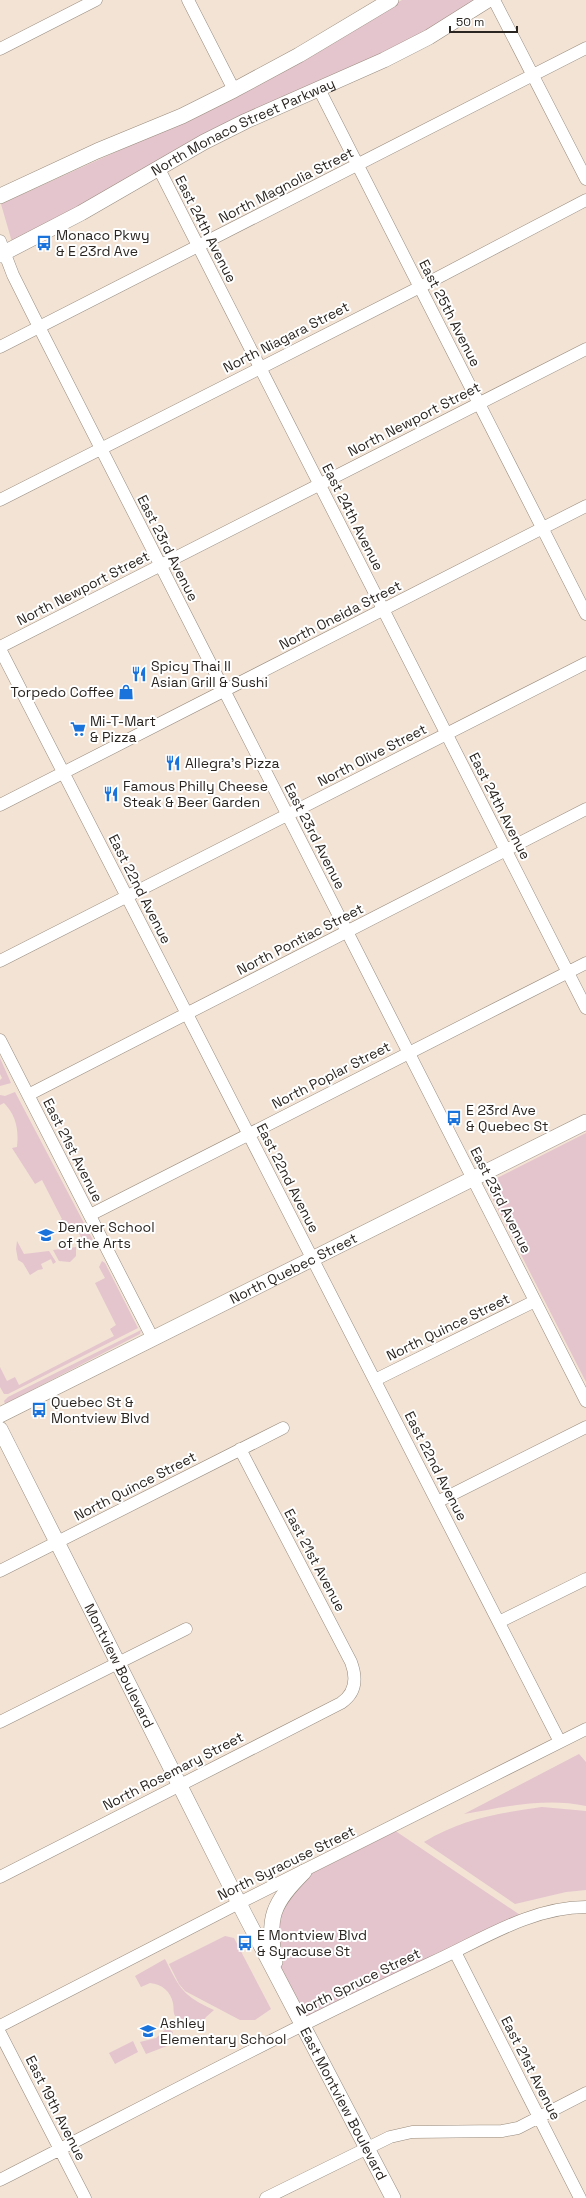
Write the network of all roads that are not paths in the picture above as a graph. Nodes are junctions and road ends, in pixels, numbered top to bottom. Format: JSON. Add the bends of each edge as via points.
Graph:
{"nodes":[{"id":1,"x":96,"y":0,"type":"edge"},
{"id":2,"x":188,"y":0,"type":"edge"},
{"id":3,"x":391,"y":0,"type":"edge"},
{"id":4,"x":488,"y":0,"type":"edge"},
{"id":5,"x":494,"y":0,"type":"edge"},
{"id":6,"x":586,"y":48,"type":"edge"},
{"id":7,"x":0,"y":49,"type":"edge"},
{"id":8,"x":533,"y":76,"type":"junction"},
{"id":9,"x":319,"y":89,"type":"junction"},
{"id":10,"x":234,"y":90,"type":"junction"},
{"id":11,"x":358,"y":165,"type":"junction"},
{"id":12,"x":159,"y":169,"type":"junction"},
{"id":13,"x":586,"y":180,"type":"edge"},
{"id":14,"x":0,"y":196,"type":"edge"},
{"id":15,"x":586,"y":200,"type":"edge"},
{"id":16,"x":198,"y":246,"type":"junction"},
{"id":17,"x":1,"y":250,"type":"edge"},
{"id":18,"x":420,"y":287,"type":"junction"},
{"id":19,"x":39,"y":327,"type":"junction"},
{"id":20,"x":0,"y":347,"type":"edge"},
{"id":21,"x":586,"y":349,"type":"edge"},
{"id":22,"x":260,"y":367,"type":"junction"},
{"id":23,"x":479,"y":403,"type":"junction"},
{"id":24,"x":101,"y":448,"type":"junction"},
{"id":25,"x":319,"y":484,"type":"junction"},
{"id":26,"x":0,"y":500,"type":"edge"},
{"id":27,"x":586,"y":506,"type":"edge"},
{"id":28,"x":542,"y":528,"type":"junction"},
{"id":29,"x":160,"y":565,"type":"junction"},
{"id":30,"x":383,"y":610,"type":"junction"},
{"id":31,"x":586,"y":614,"type":"edge"},
{"id":32,"x":0,"y":648,"type":"edge"},
{"id":33,"x":586,"y":663,"type":"edge"},
{"id":34,"x":224,"y":691,"type":"junction"},
{"id":35,"x":446,"y":733,"type":"junction"},
{"id":36,"x":64,"y":772,"type":"junction"},
{"id":37,"x":0,"y":805,"type":"edge"},
{"id":38,"x":586,"y":809,"type":"edge"},
{"id":39,"x":287,"y":815,"type":"junction"},
{"id":40,"x":506,"y":850,"type":"junction"},
{"id":41,"x":127,"y":896,"type":"junction"},
{"id":42,"x":347,"y":931,"type":"junction"},
{"id":43,"x":0,"y":961,"type":"edge"},
{"id":44,"x":586,"y":963,"type":"edge"},
{"id":45,"x":568,"y":972,"type":"junction"},
{"id":46,"x":586,"y":1008,"type":"edge"},
{"id":47,"x":187,"y":1013,"type":"junction"},
{"id":48,"x":0,"y":1040,"type":"edge"},
{"id":49,"x":409,"y":1053,"type":"junction"},
{"id":50,"x":28,"y":1094,"type":"junction"},
{"id":51,"x":586,"y":1122,"type":"edge"},
{"id":52,"x":249,"y":1134,"type":"junction"},
{"id":53,"x":473,"y":1178,"type":"junction"},
{"id":54,"x":90,"y":1215,"type":"junction"},
{"id":55,"x":313,"y":1259,"type":"junction"},
{"id":56,"x":535,"y":1301,"type":"junction"},
{"id":57,"x":153,"y":1338,"type":"junction"},
{"id":58,"x":375,"y":1380,"type":"junction"},
{"id":59,"x":586,"y":1400,"type":"edge"},
{"id":60,"x":0,"y":1415,"type":"edge"},
{"id":61,"x":586,"y":1427,"type":"edge"},
{"id":62,"x":283,"y":1428,"type":"dead end"},
{"id":63,"x":0,"y":1429,"type":"edge"},
{"id":64,"x":240,"y":1449,"type":"junction"},
{"id":65,"x":437,"y":1502,"type":"junction"},
{"id":66,"x":56,"y":1543,"type":"junction"},
{"id":67,"x":0,"y":1571,"type":"edge"},
{"id":68,"x":586,"y":1578,"type":"edge"},
{"id":69,"x":499,"y":1622,"type":"junction"},
{"id":70,"x":186,"y":1629,"type":"dead end"},
{"id":71,"x":117,"y":1663,"type":"junction"},
{"id":72,"x":354,"y":1686,"type":"joint"},
{"id":73,"x":0,"y":1722,"type":"edge"},
{"id":74,"x":586,"y":1729,"type":"edge"},
{"id":75,"x":560,"y":1742,"type":"junction"},
{"id":76,"x":179,"y":1785,"type":"junction"},
{"id":77,"x":304,"y":1872,"type":"junction"},
{"id":78,"x":0,"y":1876,"type":"edge"},
{"id":79,"x":239,"y":1903,"type":"junction"},
{"id":80,"x":586,"y":1907,"type":"edge"},
{"id":81,"x":455,"y":1952,"type":"junction"},
{"id":82,"x":277,"y":1975,"type":"junction"},
{"id":83,"x":303,"y":2025,"type":"junction"},
{"id":84,"x":0,"y":2026,"type":"edge"},
{"id":85,"x":0,"y":2032,"type":"edge"},
{"id":86,"x":586,"y":2093,"type":"edge"},
{"id":87,"x":540,"y":2117,"type":"junction"},
{"id":88,"x":367,"y":2147,"type":"junction"},
{"id":89,"x":60,"y":2150,"type":"junction"},
{"id":90,"x":0,"y":2180,"type":"edge"},
{"id":91,"x":85,"y":2198,"type":"edge"},
{"id":92,"x":266,"y":2198,"type":"edge"},
{"id":93,"x":393,"y":2198,"type":"edge"},
{"id":94,"x":580,"y":2198,"type":"edge"}],
"edges":[{"from":1,"to":7,"type":"street"},
{"from":2,"to":10,"type":"street"},
{"from":3,"to":10,"type":"main road","via":[[300,55]]},
{"from":4,"to":9,"type":"main road","name":"North Monaco Street Parkway","via":[[429,37]]},
{"from":5,"to":8,"type":"street"},
{"from":6,"to":8,"type":"street","name":"North Magnolia Street"},
{"from":8,"to":11,"type":"street","name":"North Magnolia Street"},
{"from":8,"to":13,"type":"street"},
{"from":9,"to":11,"type":"street","name":"East 25th Avenue"},
{"from":9,"to":12,"type":"main road","name":"North Monaco Street Parkway","via":[[246,121]]},
{"from":10,"to":14,"type":"main road","via":[[182,116],[97,151]]},
{"from":11,"to":16,"type":"street","name":"North Magnolia Street"},
{"from":11,"to":18,"type":"street","name":"East 25th Avenue"},
{"from":12,"to":16,"type":"street","name":"East 24th Avenue"},
{"from":12,"to":17,"type":"main road","name":"North Monaco Street Parkway","via":[[81,213]]},
{"from":15,"to":18,"type":"street","name":"North Niagara Street"},
{"from":16,"to":19,"type":"street","name":"North Magnolia Street"},
{"from":16,"to":22,"type":"street","name":"East 24th Avenue"},
{"from":17,"to":19,"type":"street","name":"East 23rd Avenue"},
{"from":18,"to":22,"type":"street","name":"North Niagara Street"},
{"from":18,"to":23,"type":"street","name":"East 25th Avenue"},
{"from":19,"to":20,"type":"street","name":"North Magnolia Street"},
{"from":19,"to":24,"type":"street","name":"East 23rd Avenue"},
{"from":21,"to":23,"type":"street","name":"North Newport Street"},
{"from":22,"to":24,"type":"street","name":"North Niagara Street"},
{"from":22,"to":25,"type":"street","name":"East 24th Avenue"},
{"from":23,"to":25,"type":"street","name":"North Newport Street"},
{"from":23,"to":28,"type":"street","name":"East 25th Avenue"},
{"from":24,"to":26,"type":"street","name":"North Niagara Street"},
{"from":24,"to":29,"type":"street","name":"East 23rd Avenue"},
{"from":25,"to":29,"type":"street","name":"North Newport Street"},
{"from":25,"to":30,"type":"street","name":"East 24th Avenue"},
{"from":27,"to":28,"type":"street","name":"North Oneida Street"},
{"from":28,"to":30,"type":"street","name":"North Oneida Street"},
{"from":28,"to":31,"type":"street","name":"East 25th Avenue"},
{"from":29,"to":32,"type":"street","name":"North Newport Street"},
{"from":29,"to":34,"type":"street","name":"East 23rd Avenue"},
{"from":30,"to":34,"type":"street","name":"North Oneida Street"},
{"from":30,"to":35,"type":"street","name":"East 24th Avenue"},
{"from":32,"to":36,"type":"street","name":"East 22nd Avenue"},
{"from":33,"to":35,"type":"street","name":"North Olive Street"},
{"from":34,"to":36,"type":"street","name":"North Oneida Street"},
{"from":34,"to":39,"type":"street","name":"East 23rd Avenue"},
{"from":35,"to":39,"type":"street","name":"North Olive Street"},
{"from":35,"to":40,"type":"street","name":"East 24th Avenue"},
{"from":36,"to":37,"type":"street","name":"North Oneida Street"},
{"from":36,"to":41,"type":"street","name":"East 22nd Avenue"},
{"from":38,"to":40,"type":"street","name":"North Pontiac Street"},
{"from":39,"to":41,"type":"street","name":"North Olive Street"},
{"from":39,"to":42,"type":"street","name":"East 23rd Avenue"},
{"from":40,"to":42,"type":"street","name":"North Pontiac Street"},
{"from":40,"to":45,"type":"street","name":"East 24th Avenue"},
{"from":41,"to":43,"type":"street","name":"North Olive Street"},
{"from":41,"to":47,"type":"street","name":"East 22nd Avenue"},
{"from":42,"to":47,"type":"street","name":"North Pontiac Street"},
{"from":42,"to":49,"type":"street","name":"East 23rd Avenue"},
{"from":44,"to":45,"type":"street","name":"North Poplar Street"},
{"from":45,"to":46,"type":"street","name":"East 24th Avenue"},
{"from":45,"to":49,"type":"street","name":"North Poplar Street"},
{"from":47,"to":50,"type":"street","name":"North Pontiac Street"},
{"from":47,"to":52,"type":"street","name":"East 22nd Avenue"},
{"from":48,"to":50,"type":"street","name":"East 21st Avenue"},
{"from":49,"to":52,"type":"street","name":"North Poplar Street"},
{"from":49,"to":53,"type":"street","name":"East 23rd Avenue"},
{"from":50,"to":54,"type":"street","name":"East 21st Avenue"},
{"from":51,"to":53,"type":"main road","name":"North Quebec Street"},
{"from":52,"to":54,"type":"street","name":"North Poplar Street"},
{"from":52,"to":55,"type":"street","name":"East 22nd Avenue"},
{"from":53,"to":55,"type":"main road","name":"North Quebec Street"},
{"from":53,"to":56,"type":"street","name":"East 23rd Avenue"},
{"from":54,"to":57,"type":"street","name":"East 21st Avenue"},
{"from":55,"to":57,"type":"main road","name":"North Quebec Street"},
{"from":55,"to":58,"type":"street","name":"East 22nd Avenue"},
{"from":56,"to":58,"type":"street","name":"North Quince Street"},
{"from":56,"to":59,"type":"street","name":"East 23rd Avenue"},
{"from":57,"to":60,"type":"main road","name":"North Quebec Street"},
{"from":58,"to":65,"type":"street","name":"East 22nd Avenue"},
{"from":61,"to":65,"type":"street"},
{"from":62,"to":64,"type":"street","name":"North Quince Street"},
{"from":63,"to":66,"type":"main road","name":"Montview Boulevard"},
{"from":64,"to":66,"type":"street","name":"North Quince Street"},
{"from":64,"to":72,"type":"street","name":"East 21st Avenue","via":[[351,1662],[355,1671]]},
{"from":65,"to":69,"type":"street","name":"East 22nd Avenue"},
{"from":66,"to":67,"type":"street","name":"North Quince Street"},
{"from":66,"to":71,"type":"main road","name":"Montview Boulevard"},
{"from":68,"to":69,"type":"street"},
{"from":69,"to":75,"type":"street","name":"East 22nd Avenue"},
{"from":70,"to":71,"type":"street"},
{"from":71,"to":73,"type":"street"},
{"from":71,"to":76,"type":"main road","name":"Montview Boulevard"},
{"from":72,"to":76,"type":"street","name":"North Rosemary Street","via":[[351,1694],[341,1703]]},
{"from":74,"to":75,"type":"street","name":"North Syracuse Street"},
{"from":75,"to":77,"type":"street","name":"North Syracuse Street"},
{"from":76,"to":78,"type":"street","name":"North Rosemary Street"},
{"from":76,"to":79,"type":"main road","name":"Montview Boulevard"},
{"from":77,"to":79,"type":"street","name":"North Syracuse Street"},
{"from":77,"to":82,"type":"main road","via":[[284,1894],[273,1912],[271,1939]]},
{"from":79,"to":82,"type":"main road","name":"East Montview Boulevard"},
{"from":79,"to":84,"type":"street","name":"North Syracuse Street"},
{"from":80,"to":81,"type":"street","name":"North Spruce Street","via":[[550,1911],[526,1919]]},
{"from":81,"to":83,"type":"street","name":"North Spruce Street"},
{"from":81,"to":87,"type":"street","name":"East 21st Avenue"},
{"from":82,"to":83,"type":"main road","name":"East Montview Boulevard"},
{"from":83,"to":88,"type":"main road","name":"East Montview Boulevard"},
{"from":83,"to":89,"type":"street","name":"North Spruce Street"},
{"from":85,"to":89,"type":"street","name":"East 19th Avenue"},
{"from":86,"to":87,"type":"street"},
{"from":87,"to":88,"type":"street","via":[[518,2128],[502,2131],[412,2132],[390,2137]]},
{"from":87,"to":94,"type":"street","name":"East 21st Avenue"},
{"from":88,"to":92,"type":"street"},
{"from":88,"to":93,"type":"main road","name":"East Montview Boulevard"},
{"from":89,"to":90,"type":"street","name":"North Spruce Street"},
{"from":89,"to":91,"type":"street","name":"East 19th Avenue"}]}
